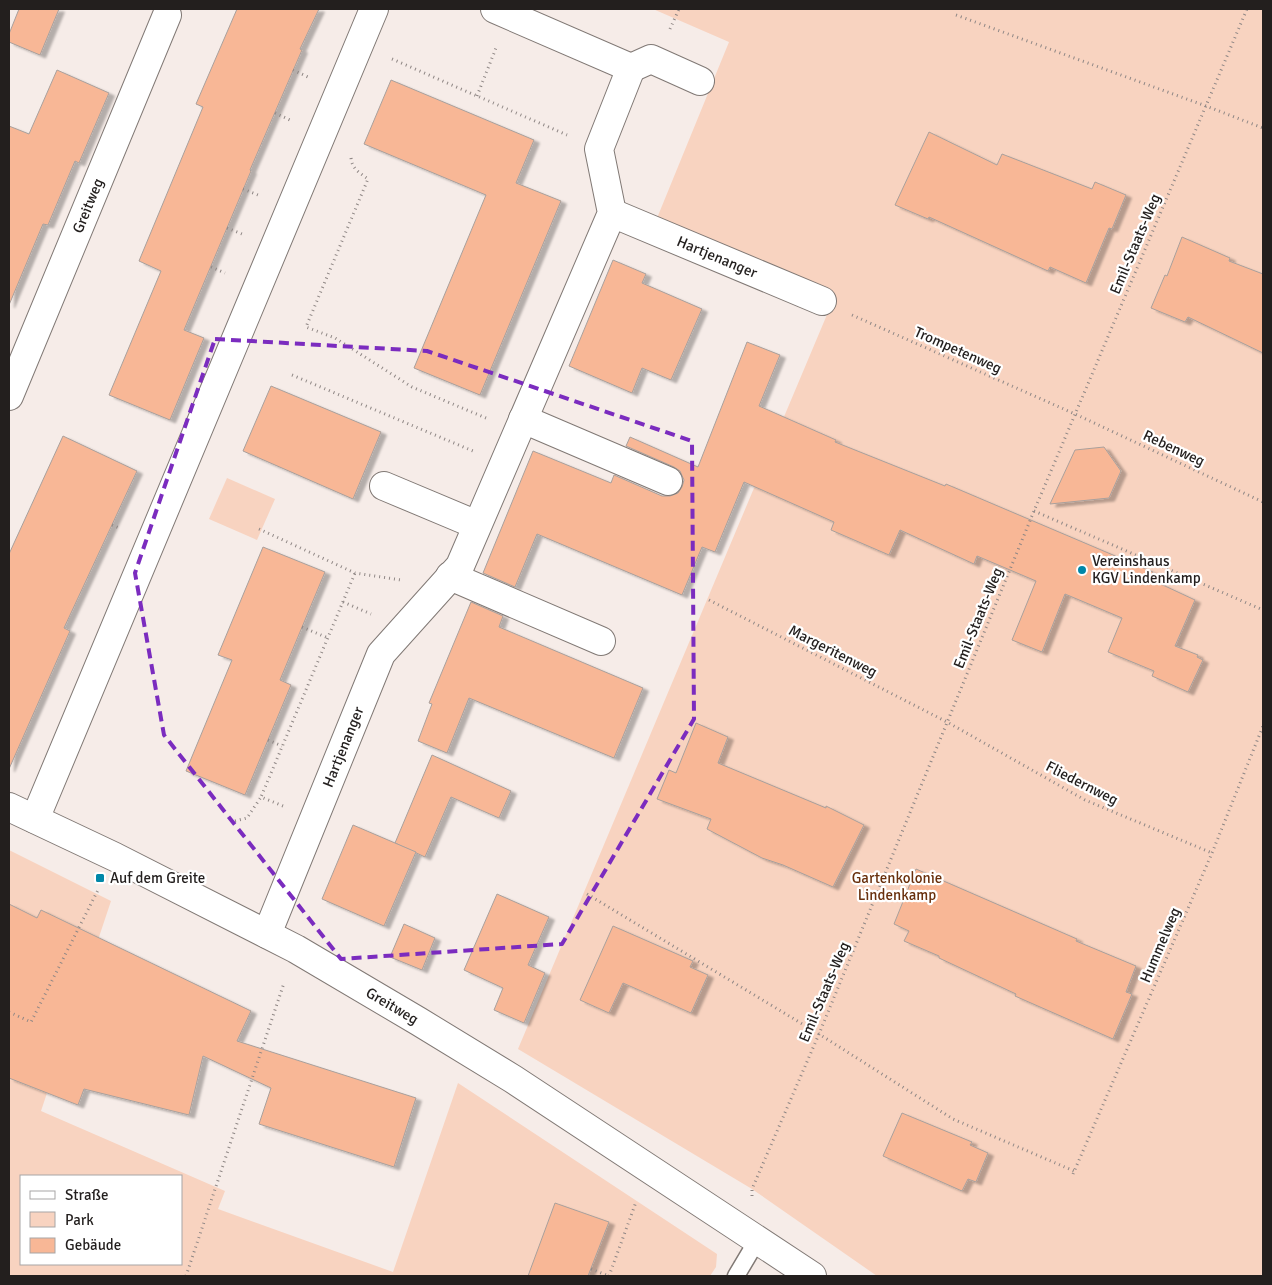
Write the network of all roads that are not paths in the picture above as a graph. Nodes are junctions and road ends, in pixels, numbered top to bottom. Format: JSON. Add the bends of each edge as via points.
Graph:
{"nodes":[{"id":1,"x":374,"y":9,"type":"edge"},
{"id":2,"x":502,"y":12,"type":"edge"},
{"id":3,"x":167,"y":15,"type":"dead end"},
{"id":4,"x":632,"y":68,"type":"junction"},
{"id":5,"x":700,"y":81,"type":"dead end"},
{"id":6,"x":612,"y":213,"type":"junction"},
{"id":7,"x":822,"y":302,"type":"dead end"},
{"id":8,"x":9,"y":396,"type":"edge"},
{"id":9,"x":520,"y":425,"type":"junction"},
{"id":10,"x":668,"y":481,"type":"dead end"},
{"id":11,"x":384,"y":486,"type":"dead end"},
{"id":12,"x":477,"y":525,"type":"junction"},
{"id":13,"x":446,"y":582,"type":"junction"},
{"id":14,"x":601,"y":641,"type":"dead end"},
{"id":15,"x":9,"y":807,"type":"edge"},
{"id":16,"x":35,"y":819,"type":"junction"},
{"id":17,"x":267,"y":934,"type":"junction"},
{"id":18,"x":758,"y":1239,"type":"junction"},
{"id":19,"x":736,"y":1276,"type":"edge"},
{"id":20,"x":812,"y":1276,"type":"edge"}],
"edges":[{"from":1,"to":16,"type":"street"},
{"from":2,"to":4,"type":"street"},
{"from":3,"to":8,"type":"street","name":"Greitweg"},
{"from":4,"to":5,"type":"street","via":[[651,59]]},
{"from":4,"to":6,"type":"street","via":[[600,149]]},
{"from":6,"to":7,"type":"street","name":"Hartjenanger"},
{"from":6,"to":9,"type":"street","name":"Hartjenanger"},
{"from":9,"to":10,"type":"street"},
{"from":9,"to":12,"type":"street","name":"Hartjenanger"},
{"from":11,"to":12,"type":"street"},
{"from":12,"to":13,"type":"street","name":"Hartjenanger","via":[[460,566]]},
{"from":13,"to":14,"type":"street"},
{"from":13,"to":17,"type":"street","name":"Hartjenanger","via":[[381,654]]},
{"from":15,"to":16,"type":"street","name":"Greitweg"},
{"from":16,"to":17,"type":"street","name":"Greitweg"},
{"from":17,"to":18,"type":"street","name":"Greitweg","via":[[514,1079]]},
{"from":18,"to":19,"type":"lane"},
{"from":18,"to":20,"type":"street","name":"Greitweg"}]}
